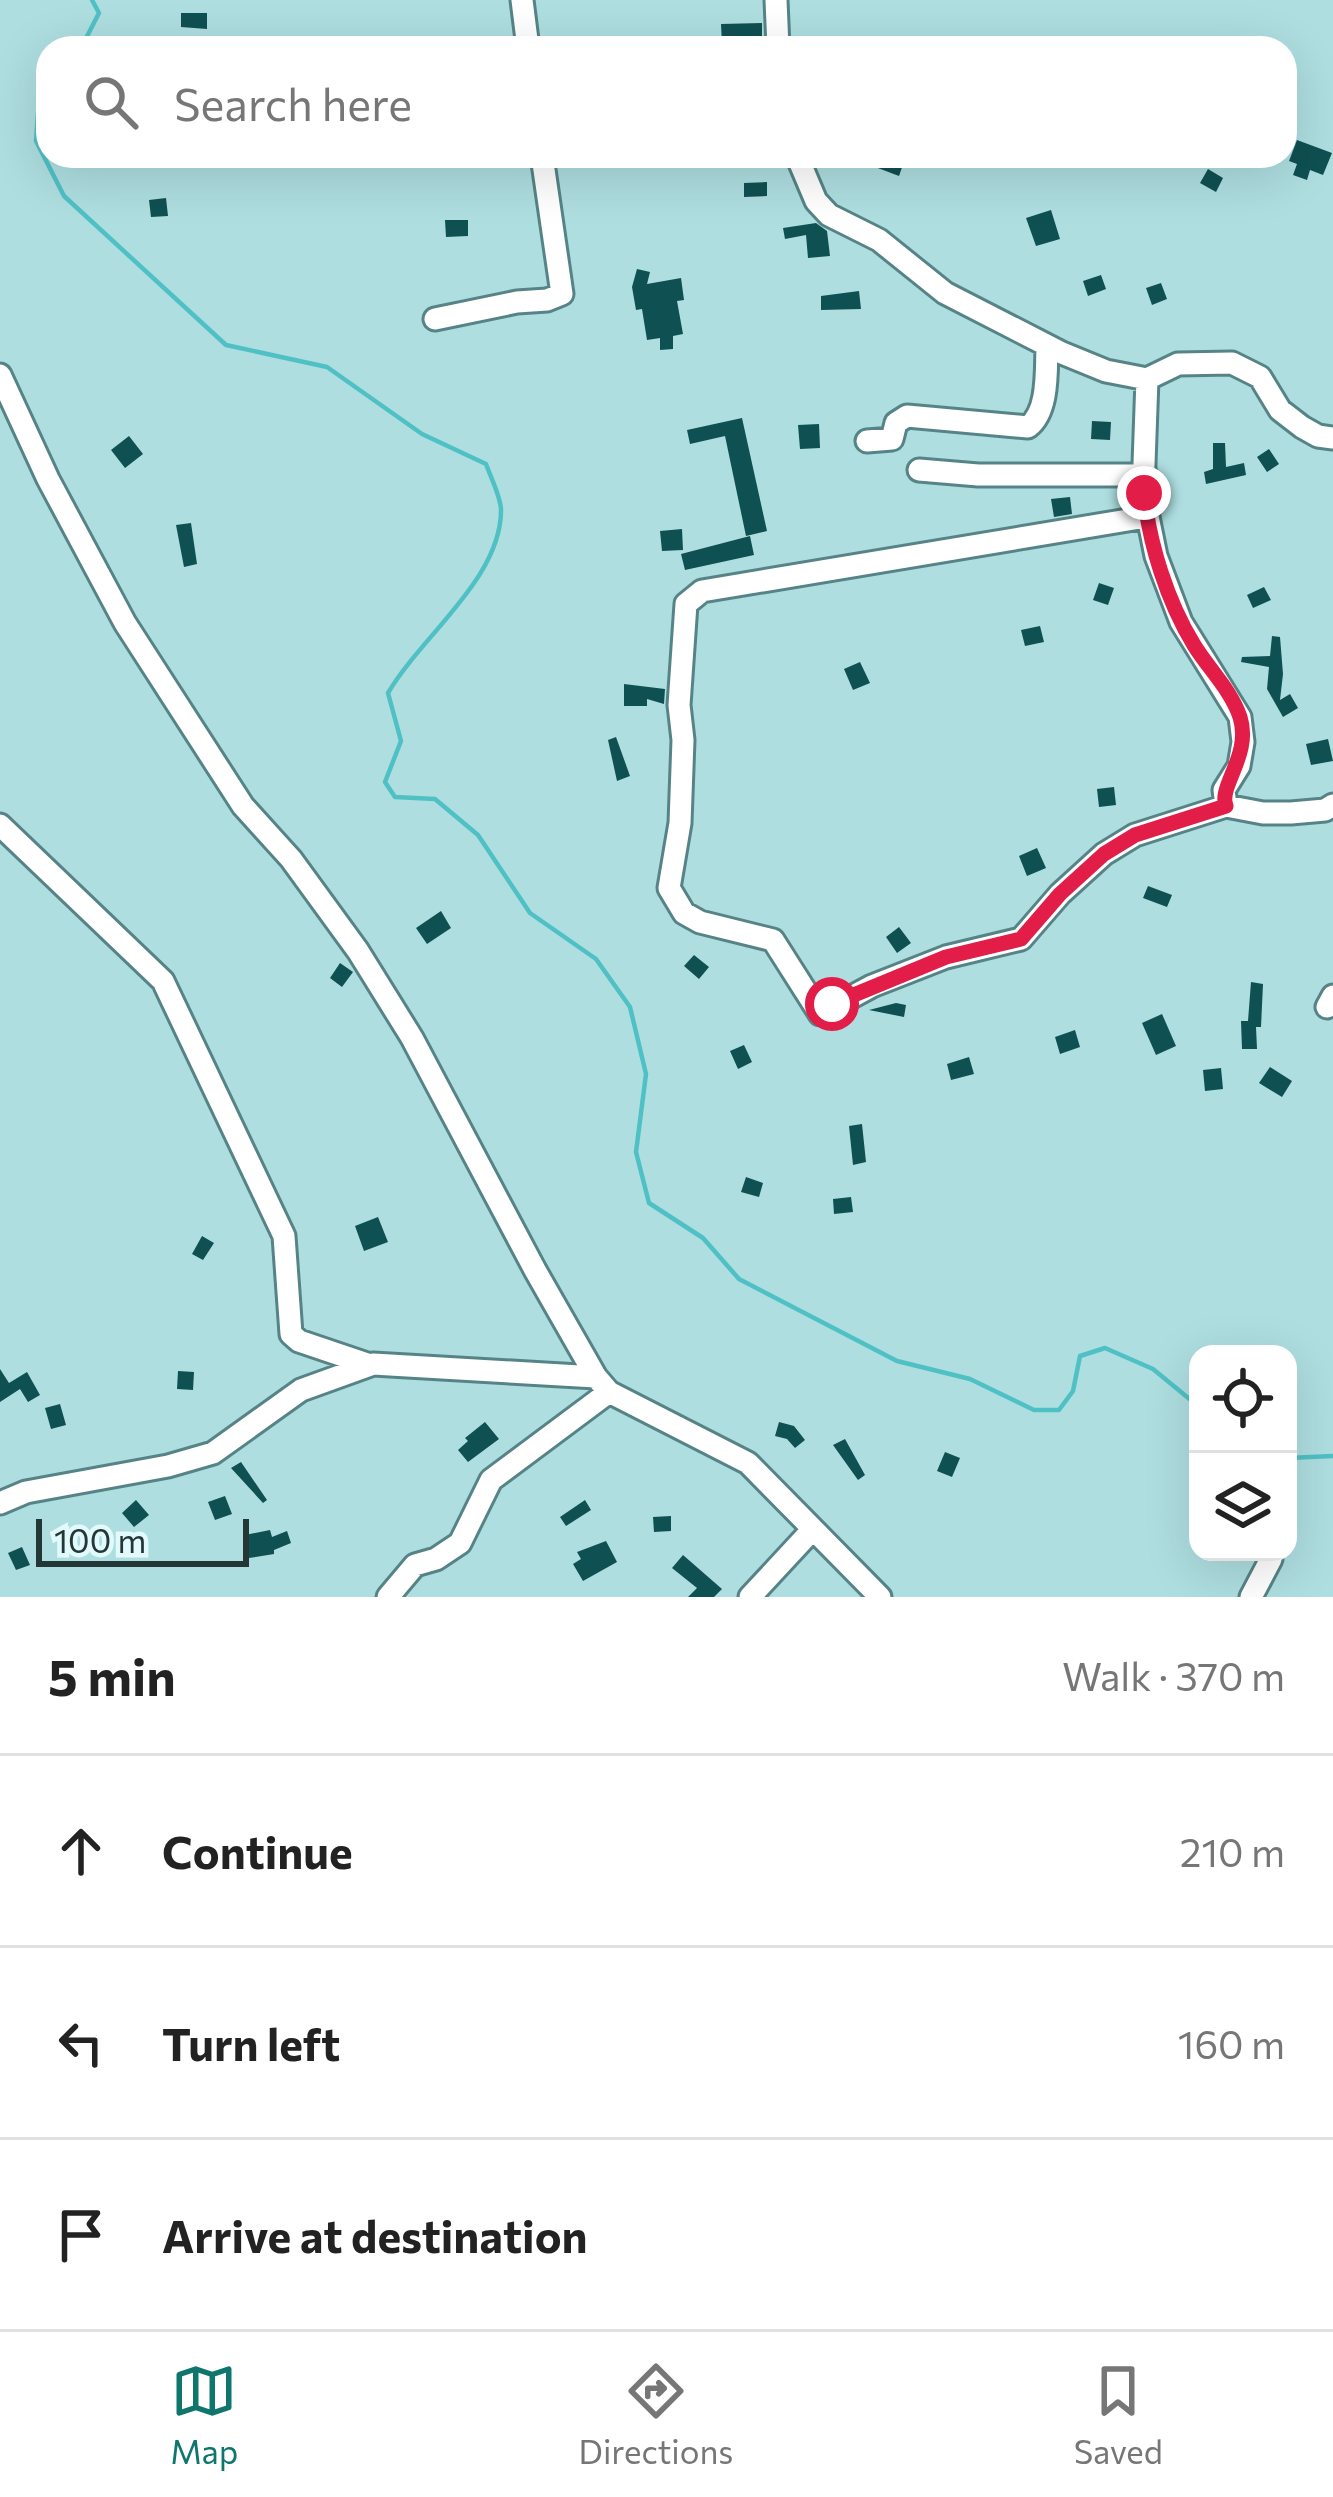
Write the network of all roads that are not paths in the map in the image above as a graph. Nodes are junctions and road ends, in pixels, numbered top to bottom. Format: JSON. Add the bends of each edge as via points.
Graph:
{"nodes":[{"id":1,"x":522,"y":0,"type":"edge"},
{"id":2,"x":776,"y":0,"type":"edge"},
{"id":3,"x":526,"y":36,"type":"edge"},
{"id":4,"x":778,"y":36,"type":"edge"},
{"id":5,"x":544,"y":168,"type":"edge"},
{"id":6,"x":802,"y":168,"type":"edge"},
{"id":7,"x":435,"y":319,"type":"dead end"},
{"id":8,"x":1048,"y":346,"type":"junction"},
{"id":9,"x":0,"y":376,"type":"edge"},
{"id":10,"x":1147,"y":379,"type":"junction"},
{"id":11,"x":1333,"y":438,"type":"edge"},
{"id":12,"x":868,"y":441,"type":"dead end"},
{"id":13,"x":919,"y":470,"type":"dead end"},
{"id":14,"x":1147,"y":475,"type":"junction"},
{"id":15,"x":1146,"y":517,"type":"junction"},
{"id":16,"x":1333,"y":805,"type":"edge"},
{"id":17,"x":1226,"y":806,"type":"junction"},
{"id":18,"x":0,"y":825,"type":"edge"},
{"id":19,"x":370,"y":1365,"type":"junction"},
{"id":20,"x":603,"y":1384,"type":"junction"},
{"id":21,"x":0,"y":1503,"type":"edge"},
{"id":22,"x":812,"y":1530,"type":"junction"},
{"id":23,"x":1270,"y":1561,"type":"edge"},
{"id":24,"x":388,"y":1597,"type":"edge"},
{"id":25,"x":750,"y":1597,"type":"edge"},
{"id":26,"x":880,"y":1597,"type":"edge"},
{"id":27,"x":1251,"y":1597,"type":"edge"}],
"edges":[{"from":1,"to":3,"type":"street"},
{"from":2,"to":4,"type":"street"},
{"from":5,"to":7,"type":"street","via":[[562,294]]},
{"from":6,"to":8,"type":"street","via":[[829,215],[879,240],[945,293]]},
{"from":8,"to":10,"type":"street"},
{"from":8,"to":12,"type":"street","via":[[1039,415],[1028,428],[907,416],[892,439]]},
{"from":9,"to":20,"type":"street","via":[[125,623],[242,806],[358,951]]},
{"from":10,"to":11,"type":"street","via":[[1178,364],[1232,364],[1260,377],[1302,427]]},
{"from":10,"to":14,"type":"street"},
{"from":13,"to":14,"type":"street"},
{"from":14,"to":15,"type":"street"},
{"from":15,"to":17,"type":"street","via":[[1181,622],[1240,717],[1239,766],[1224,790]]},
{"from":15,"to":17,"type":"street","via":[[702,591],[686,604],[680,823],[669,888],[683,913],[700,922],[773,940],[820,1014],[946,957],[1021,939],[1104,854],[1135,835]]},
{"from":16,"to":17,"type":"street","via":[[1291,813]]},
{"from":18,"to":19,"type":"street","via":[[163,981],[284,1236],[291,1334]]},
{"from":19,"to":20,"type":"street"},
{"from":19,"to":21,"type":"street","via":[[301,1390],[213,1453]]},
{"from":20,"to":22,"type":"street","via":[[748,1463]]},
{"from":20,"to":24,"type":"street","via":[[491,1480],[460,1543],[416,1565]]},
{"from":22,"to":25,"type":"street"},
{"from":22,"to":26,"type":"street"},
{"from":23,"to":27,"type":"street"}]}
